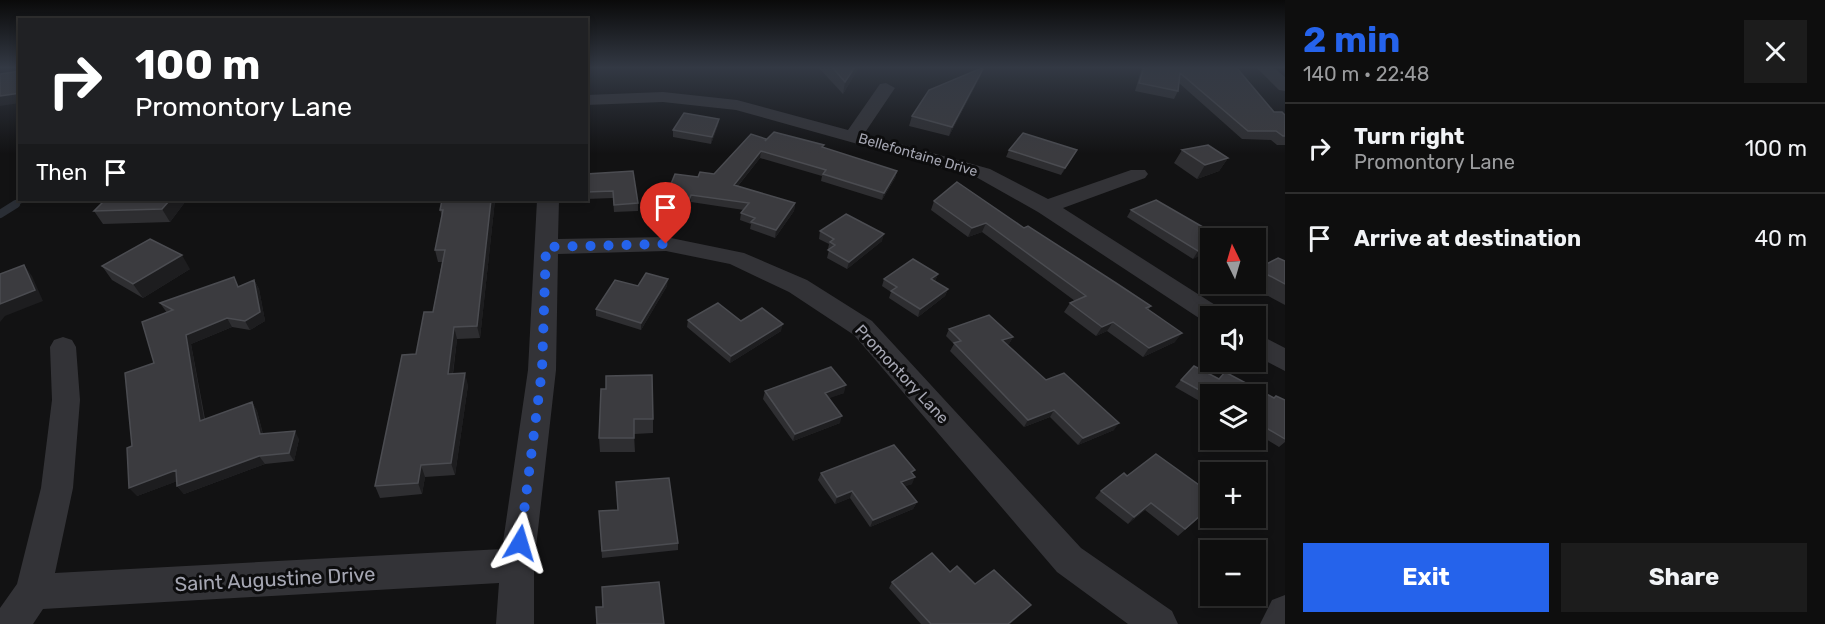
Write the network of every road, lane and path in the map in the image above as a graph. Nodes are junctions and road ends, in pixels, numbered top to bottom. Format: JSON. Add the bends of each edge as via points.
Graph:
{"nodes":[{"id":1,"x":881,"y":96,"type":"edge"},
{"id":2,"x":588,"y":100,"type":"edge"},
{"id":3,"x":853,"y":137,"type":"junction"},
{"id":4,"x":1138,"y":174,"type":"dead end"},
{"id":5,"x":548,"y":201,"type":"edge"},
{"id":6,"x":1046,"y":207,"type":"junction"},
{"id":7,"x":546,"y":247,"type":"junction"},
{"id":8,"x":1200,"y":307,"type":"edge"},
{"id":9,"x":63,"y":347,"type":"dead end"},
{"id":10,"x":1266,"y":349,"type":"edge"},
{"id":11,"x":1285,"y":361,"type":"edge"},
{"id":12,"x":517,"y":565,"type":"junction"},
{"id":13,"x":33,"y":592,"type":"junction"},
{"id":14,"x":1285,"y":613,"type":"edge"},
{"id":15,"x":11,"y":624,"type":"edge"},
{"id":16,"x":515,"y":624,"type":"edge"},
{"id":17,"x":1159,"y":624,"type":"edge"},
{"id":18,"x":1279,"y":624,"type":"edge"}],
"edges":[{"from":1,"to":3,"type":"street"},
{"from":2,"to":3,"type":"street","name":"Bellefontaine Drive","via":[[663,97],[737,105]]},
{"from":3,"to":6,"type":"street","name":"Bellefontaine Drive","via":[[983,173]]},
{"from":4,"to":6,"type":"street"},
{"from":5,"to":7,"type":"street"},
{"from":6,"to":8,"type":"street","name":"Bellefontaine Drive"},
{"from":7,"to":12,"type":"street","via":[[542,370]]},
{"from":7,"to":17,"type":"street","name":"Promontory Lane","via":[[666,244],[736,258],[798,286],[863,328],[1069,560]]},
{"from":9,"to":13,"type":"street","via":[[66,400],[57,488]]},
{"from":10,"to":11,"type":"street"},
{"from":12,"to":13,"type":"street","name":"Saint Augustine Drive"},
{"from":12,"to":16,"type":"street"},
{"from":13,"to":15,"type":"street"},
{"from":14,"to":18,"type":"street"}]}
